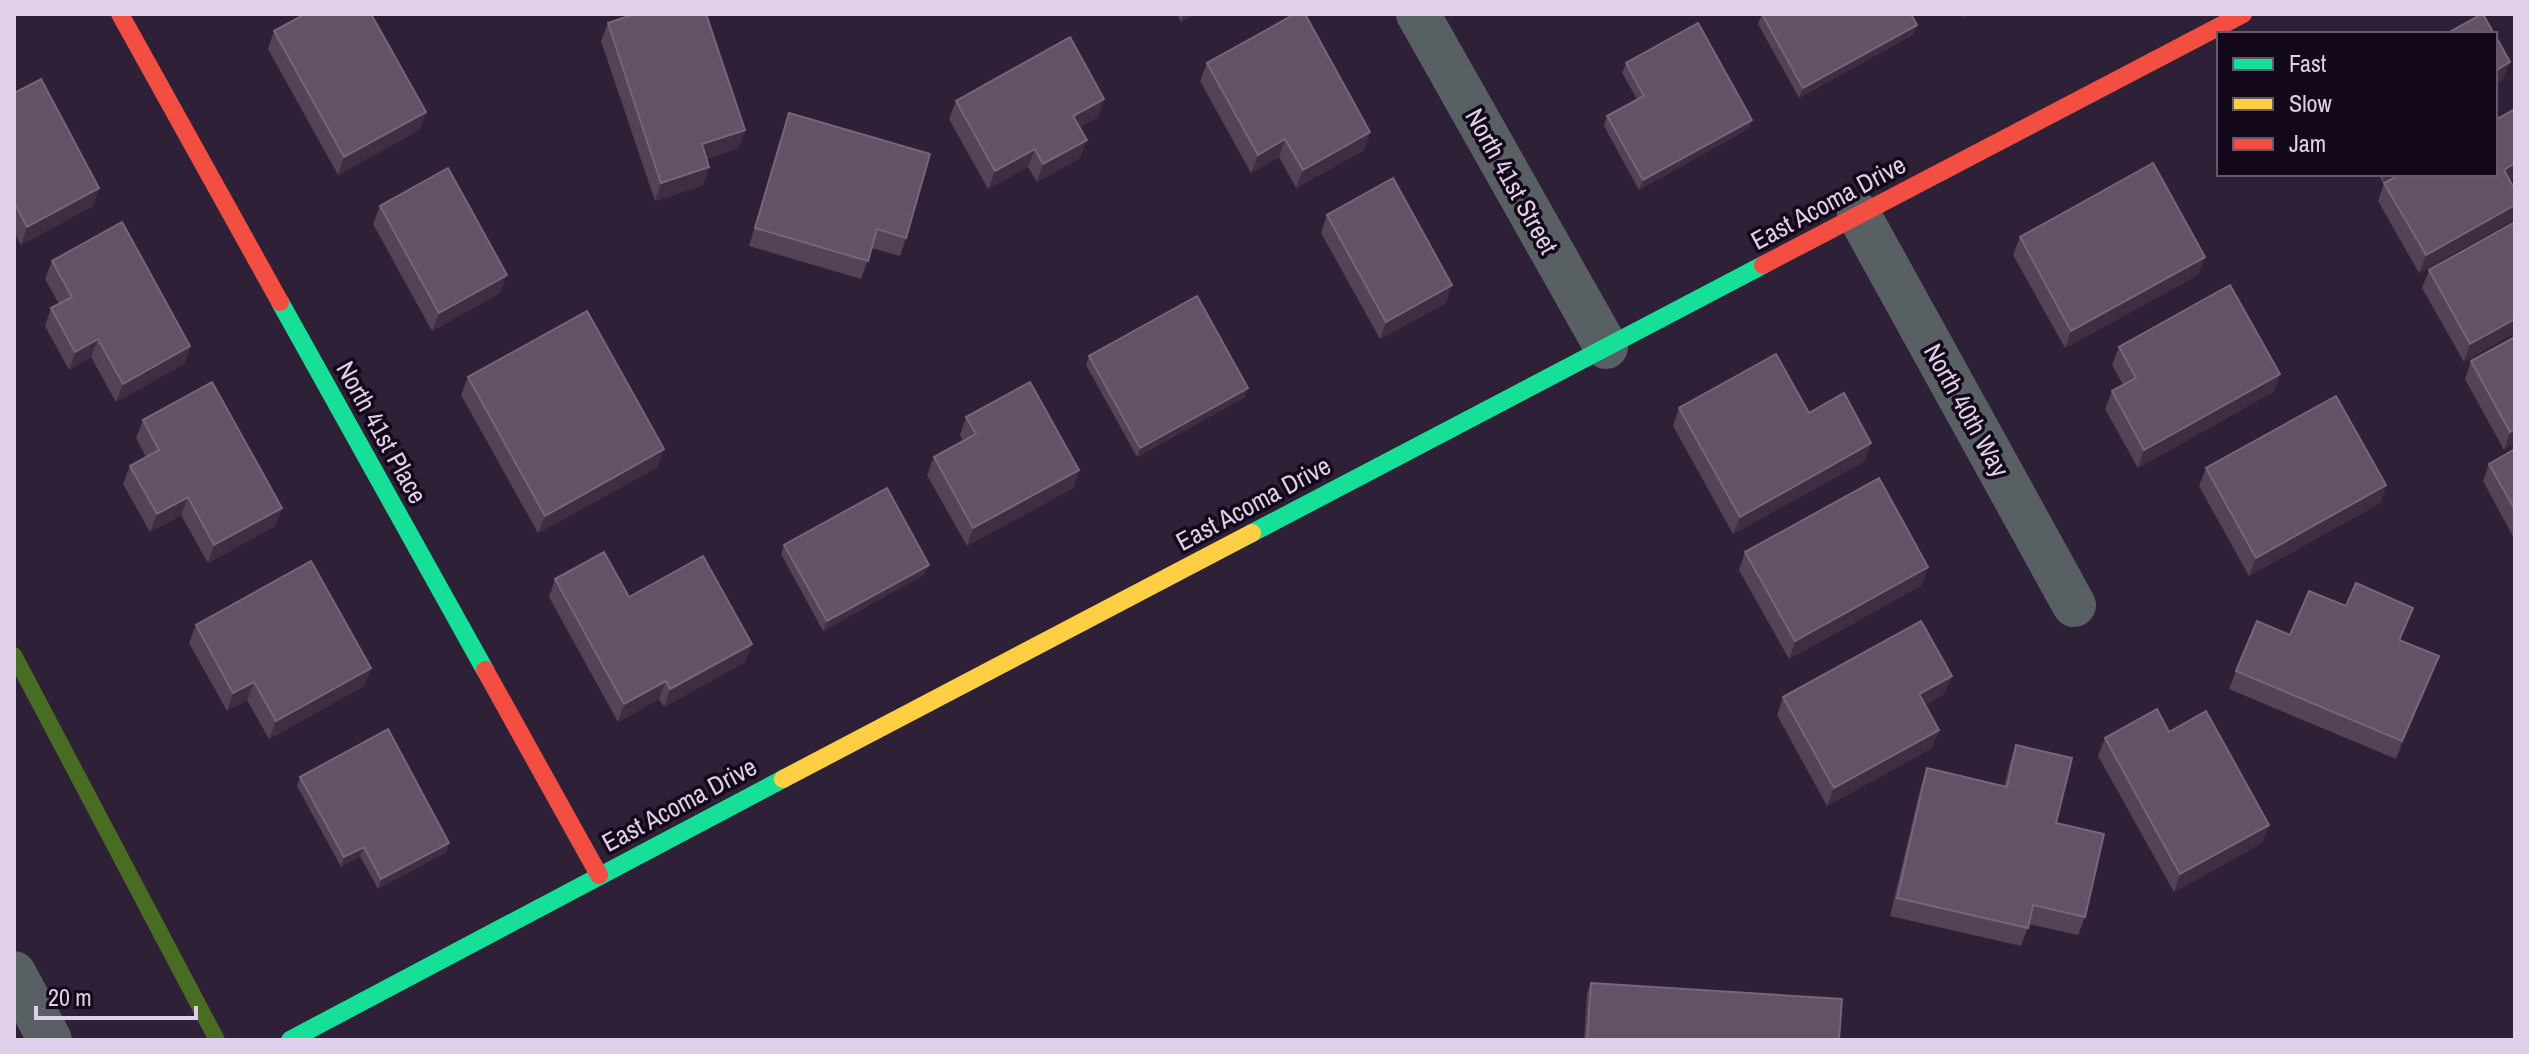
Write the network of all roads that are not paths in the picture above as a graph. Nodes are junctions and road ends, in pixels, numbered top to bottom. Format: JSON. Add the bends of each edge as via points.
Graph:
{"nodes":[{"id":1,"x":120,"y":14,"type":"edge"},
{"id":2,"x":1418,"y":14,"type":"edge"},
{"id":3,"x":2243,"y":14,"type":"edge"},
{"id":4,"x":1859,"y":215,"type":"junction"},
{"id":5,"x":1606,"y":347,"type":"junction"},
{"id":6,"x":2074,"y":605,"type":"dead end"},
{"id":7,"x":599,"y":875,"type":"junction"},
{"id":8,"x":14,"y":973,"type":"edge"},
{"id":9,"x":50,"y":1040,"type":"edge"},
{"id":10,"x":290,"y":1040,"type":"edge"}],
"edges":[{"from":1,"to":7,"type":"street","name":"North 41st Place"},
{"from":2,"to":5,"type":"street","name":"North 41st Street"},
{"from":3,"to":4,"type":"street","name":"East Acoma Drive"},
{"from":4,"to":5,"type":"street","name":"East Acoma Drive"},
{"from":4,"to":6,"type":"street","name":"North 40th Way"},
{"from":5,"to":7,"type":"street","name":"East Acoma Drive"},
{"from":7,"to":10,"type":"street","name":"East Acoma Drive"},
{"from":8,"to":9,"type":"street"}]}
